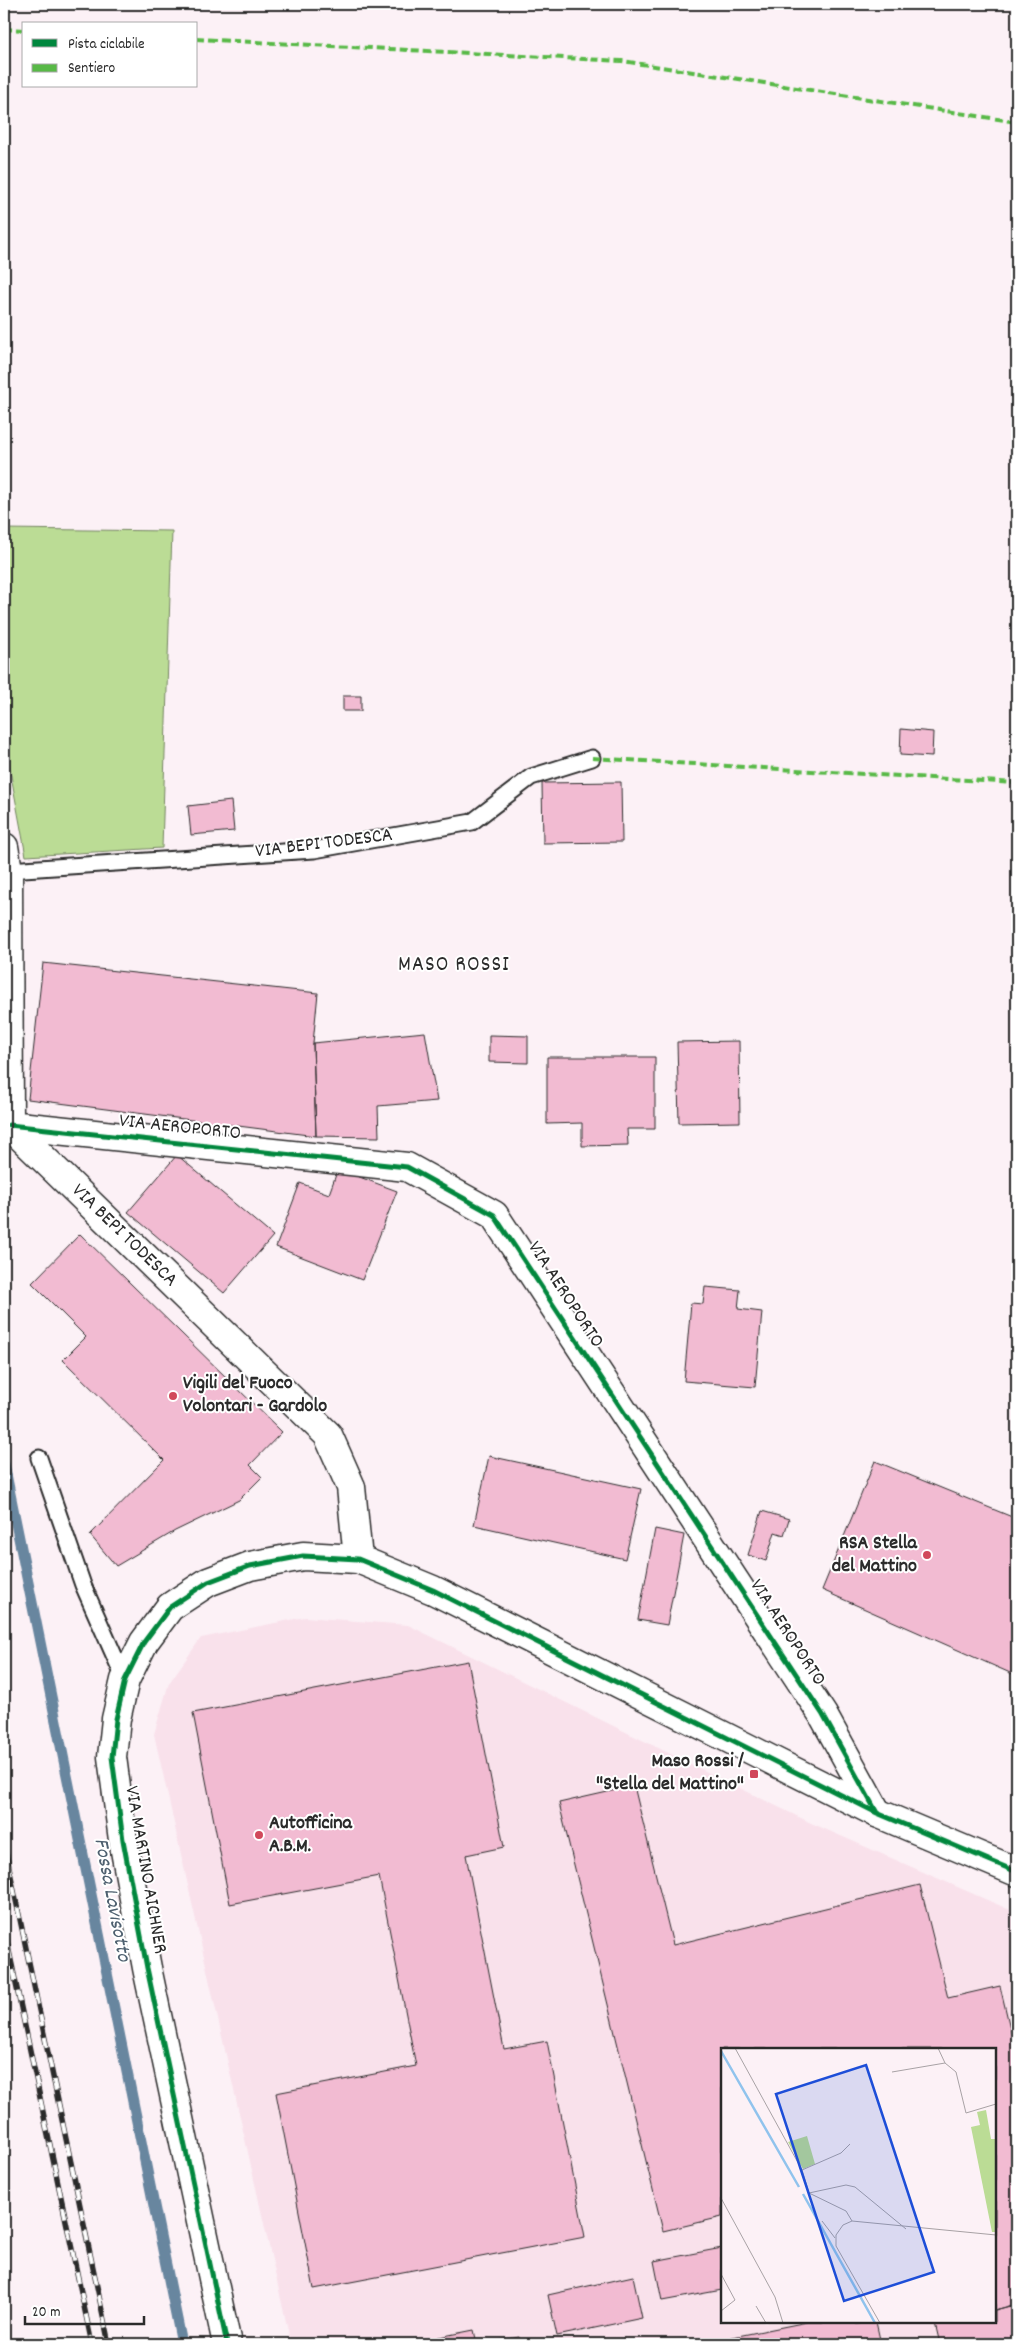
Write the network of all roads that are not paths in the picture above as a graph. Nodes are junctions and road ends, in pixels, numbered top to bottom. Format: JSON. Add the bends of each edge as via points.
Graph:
{"nodes":[{"id":1,"x":592,"y":758,"type":"dead end"},
{"id":2,"x":6,"y":858,"type":"edge"},
{"id":3,"x":9,"y":1125,"type":"junction"},
{"id":4,"x":39,"y":1458,"type":"dead end"},
{"id":5,"x":358,"y":1559,"type":"junction"},
{"id":6,"x":125,"y":1680,"type":"junction"},
{"id":7,"x":877,"y":1814,"type":"junction"},
{"id":8,"x":1017,"y":1872,"type":"edge"},
{"id":9,"x":227,"y":2344,"type":"edge"}],
"edges":[{"from":1,"to":2,"type":"lane","name":"VIA BEPI TODESCA","via":[[531,777],[472,822],[314,850]]},
{"from":2,"to":3,"type":"street","name":"VIA BEPI TODESCA"},
{"from":3,"to":5,"type":"street","name":"VIA BEPI TODESCA","via":[[328,1435],[351,1487]]},
{"from":3,"to":7,"type":"street","name":"VIA AEROPORTO","via":[[408,1167],[494,1215],[823,1715]]},
{"from":4,"to":6,"type":"lane","via":[[83,1585]]},
{"from":5,"to":6,"type":"street","name":"VIA MARTINO AICHNER","via":[[303,1556],[250,1566],[208,1582],[170,1607],[144,1642]]},
{"from":5,"to":7,"type":"street","via":[[434,1590]]},
{"from":6,"to":9,"type":"street","name":"VIA MARTINO AICHNER","via":[[112,1757],[123,1840]]},
{"from":7,"to":8,"type":"street"}]}
